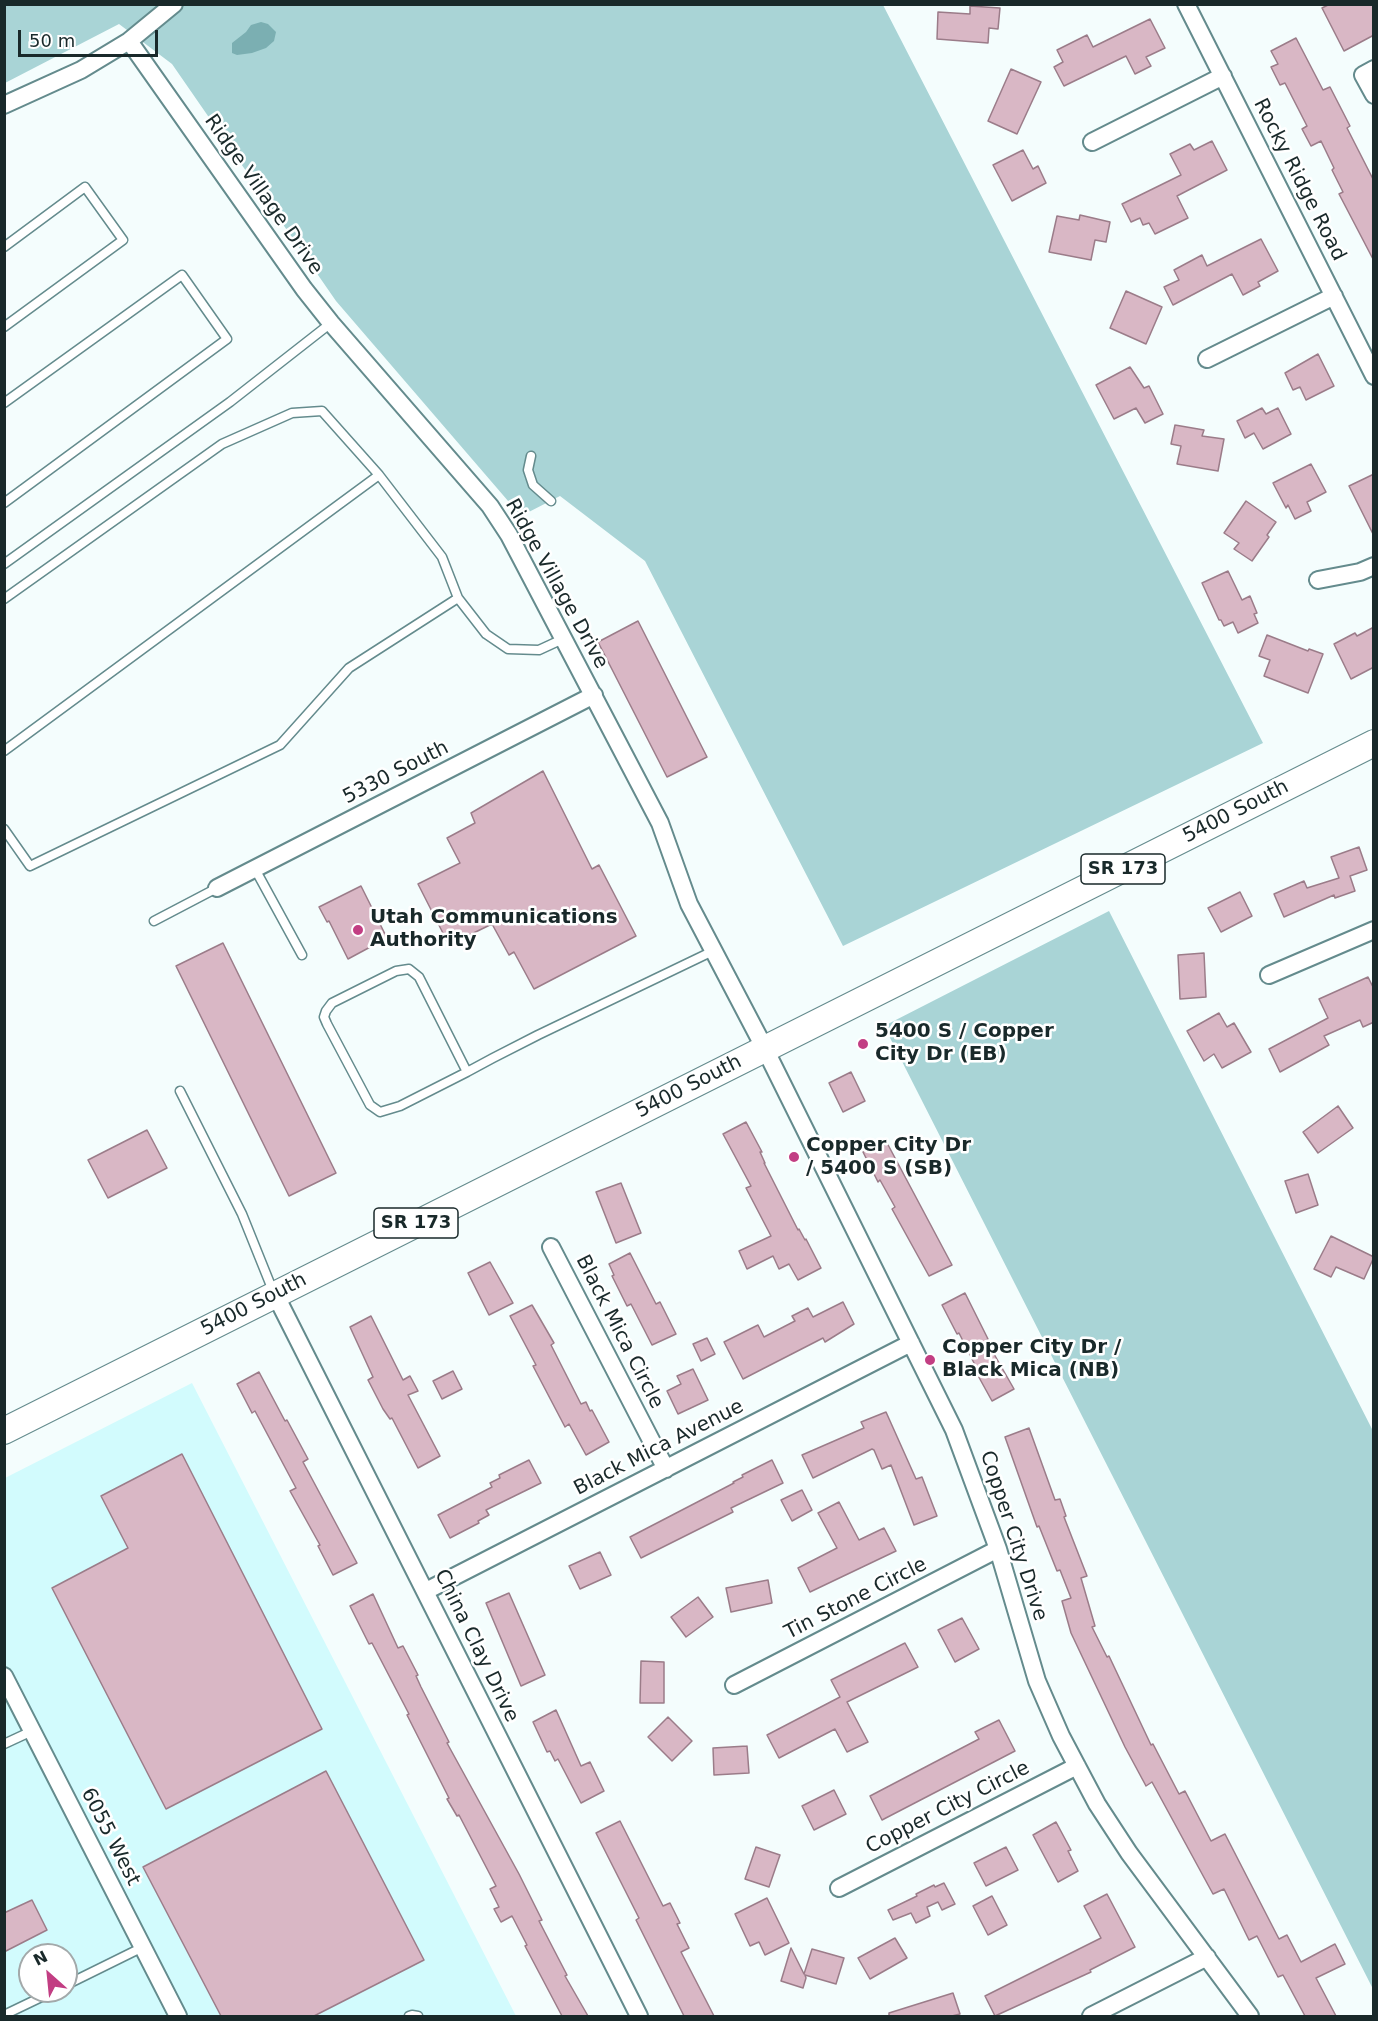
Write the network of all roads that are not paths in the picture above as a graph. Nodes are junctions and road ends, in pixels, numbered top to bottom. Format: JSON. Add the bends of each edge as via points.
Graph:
{"nodes":[{"id":1,"x":174,"y":4,"type":"edge"},
{"id":2,"x":1186,"y":4,"type":"edge"},
{"id":3,"x":129,"y":41,"type":"junction"},
{"id":4,"x":1368,"y":72,"type":"edge"},
{"id":5,"x":1223,"y":76,"type":"junction"},
{"id":6,"x":1374,"y":95,"type":"edge"},
{"id":7,"x":4,"y":105,"type":"edge"},
{"id":8,"x":1092,"y":142,"type":"dead end"},
{"id":9,"x":4,"y":247,"type":"edge"},
{"id":10,"x":1334,"y":296,"type":"junction"},
{"id":11,"x":331,"y":323,"type":"junction"},
{"id":12,"x":4,"y":327,"type":"edge"},
{"id":13,"x":1207,"y":359,"type":"dead end"},
{"id":14,"x":1374,"y":376,"type":"edge"},
{"id":15,"x":4,"y":403,"type":"edge"},
{"id":16,"x":531,"y":456,"type":"dead end"},
{"id":17,"x":379,"y":475,"type":"junction"},
{"id":18,"x":551,"y":501,"type":"dead end"},
{"id":19,"x":4,"y":503,"type":"edge"},
{"id":20,"x":4,"y":564,"type":"edge"},
{"id":21,"x":1374,"y":566,"type":"edge"},
{"id":22,"x":1318,"y":580,"type":"dead end"},
{"id":23,"x":458,"y":598,"type":"junction"},
{"id":24,"x":4,"y":600,"type":"edge"},
{"id":25,"x":565,"y":638,"type":"junction"},
{"id":26,"x":594,"y":695,"type":"junction"},
{"id":27,"x":1374,"y":743,"type":"edge"},
{"id":28,"x":4,"y":751,"type":"edge"},
{"id":29,"x":4,"y":829,"type":"edge"},
{"id":30,"x":255,"y":869,"type":"junction"},
{"id":31,"x":218,"y":888,"type":"joint"},
{"id":32,"x":154,"y":921,"type":"dead end"},
{"id":33,"x":1374,"y":930,"type":"edge"},
{"id":34,"x":713,"y":951,"type":"junction"},
{"id":35,"x":302,"y":955,"type":"dead end"},
{"id":36,"x":1269,"y":975,"type":"dead end"},
{"id":37,"x":765,"y":1049,"type":"junction"},
{"id":38,"x":467,"y":1072,"type":"junction"},
{"id":39,"x":180,"y":1091,"type":"dead end"},
{"id":40,"x":551,"y":1247,"type":"dead end"},
{"id":41,"x":275,"y":1294,"type":"junction"},
{"id":42,"x":912,"y":1343,"type":"junction"},
{"id":43,"x":4,"y":1431,"type":"edge"},
{"id":44,"x":666,"y":1469,"type":"junction"},
{"id":45,"x":998,"y":1549,"type":"junction"},
{"id":46,"x":426,"y":1591,"type":"junction"},
{"id":47,"x":4,"y":1676,"type":"edge"},
{"id":48,"x":734,"y":1685,"type":"dead end"},
{"id":49,"x":32,"y":1731,"type":"junction"},
{"id":50,"x":4,"y":1744,"type":"edge"},
{"id":51,"x":1077,"y":1766,"type":"junction"},
{"id":52,"x":839,"y":1888,"type":"dead end"},
{"id":53,"x":143,"y":1947,"type":"junction"},
{"id":54,"x":1207,"y":1957,"type":"junction"},
{"id":55,"x":78,"y":1979,"type":"edge"},
{"id":56,"x":29,"y":2003,"type":"edge"},
{"id":57,"x":4,"y":2015,"type":"edge"},
{"id":58,"x":178,"y":2016,"type":"edge"},
{"id":59,"x":409,"y":2016,"type":"edge"},
{"id":60,"x":418,"y":2016,"type":"edge"},
{"id":61,"x":639,"y":2016,"type":"edge"},
{"id":62,"x":1091,"y":2016,"type":"edge"},
{"id":63,"x":1250,"y":2016,"type":"edge"}],
"edges":[{"from":1,"to":3,"type":"street"},
{"from":2,"to":5,"type":"street","name":"Rocky Ridge Road"},
{"from":3,"to":7,"type":"street","via":[[81,70]]},
{"from":3,"to":11,"type":"street","name":"Ridge Village Drive"},
{"from":4,"to":6,"type":"street"},
{"from":5,"to":8,"type":"street"},
{"from":5,"to":10,"type":"street","name":"Rocky Ridge Road"},
{"from":9,"to":12,"type":"lane","via":[[85,187],[123,240]]},
{"from":10,"to":13,"type":"street"},
{"from":10,"to":14,"type":"street","name":"Rocky Ridge Road"},
{"from":11,"to":20,"type":"lane","via":[[239,395]]},
{"from":11,"to":25,"type":"street","name":"Ridge Village Drive","via":[[490,506]]},
{"from":15,"to":19,"type":"lane","via":[[182,275],[227,339]]},
{"from":16,"to":18,"type":"lane","via":[[528,470],[533,485]]},
{"from":17,"to":23,"type":"lane","via":[[442,557]]},
{"from":17,"to":24,"type":"lane","via":[[322,411],[292,412],[222,444]]},
{"from":17,"to":28,"type":"lane"},
{"from":21,"to":22,"type":"street"},
{"from":23,"to":25,"type":"lane","via":[[486,634],[508,649],[539,650]]},
{"from":23,"to":29,"type":"lane","via":[[349,668],[280,745],[30,866]]},
{"from":25,"to":26,"type":"street","name":"Ridge Village Drive"},
{"from":26,"to":30,"type":"street","name":"5330 South"},
{"from":26,"to":34,"type":"street","name":"Ridge Village Drive","via":[[660,823],[683,890]]},
{"from":27,"to":37,"type":"main road","name":"5400 South","number":"SR 173"},
{"from":30,"to":31,"type":"street","name":"5330 South"},
{"from":30,"to":35,"type":"lane"},
{"from":31,"to":32,"type":"lane"},
{"from":33,"to":36,"type":"street"},
{"from":34,"to":37,"type":"street","name":"Ridge Village Drive"},
{"from":34,"to":38,"type":"lane"},
{"from":37,"to":41,"type":"main road","name":"5400 South","number":"SR 173"},
{"from":37,"to":42,"type":"street","name":"Copper City Drive"},
{"from":38,"to":38,"type":"lane","via":[[380,1112],[370,1105],[327,1024],[326,1011],[332,1003],[396,971],[409,969],[419,977]]},
{"from":39,"to":41,"type":"lane","via":[[242,1214]]},
{"from":40,"to":44,"type":"street","name":"Black Mica Circle"},
{"from":41,"to":43,"type":"main road","name":"5400 South","number":"SR 173"},
{"from":41,"to":46,"type":"street","name":"China Clay Drive"},
{"from":42,"to":44,"type":"street","name":"Black Mica Avenue"},
{"from":42,"to":45,"type":"street","name":"Copper City Drive","via":[[954,1430]]},
{"from":44,"to":46,"type":"street","name":"Black Mica Avenue"},
{"from":45,"to":48,"type":"street","name":"Tin Stone Circle"},
{"from":45,"to":51,"type":"street","name":"Copper City Drive","via":[[1037,1681]]},
{"from":46,"to":61,"type":"street","name":"China Clay Drive"},
{"from":47,"to":49,"type":"street","name":"6055 West"},
{"from":49,"to":50,"type":"lane"},
{"from":49,"to":53,"type":"street","name":"6055 West"},
{"from":51,"to":52,"type":"street","name":"Copper City Circle"},
{"from":51,"to":54,"type":"street","name":"Copper City Drive","via":[[1129,1853]]},
{"from":53,"to":55,"type":"lane"},
{"from":53,"to":58,"type":"street","name":"6055 West"},
{"from":54,"to":62,"type":"street"},
{"from":54,"to":63,"type":"street","name":"Copper City Drive"},
{"from":56,"to":57,"type":"lane"},
{"from":59,"to":60,"type":"lane"}]}
